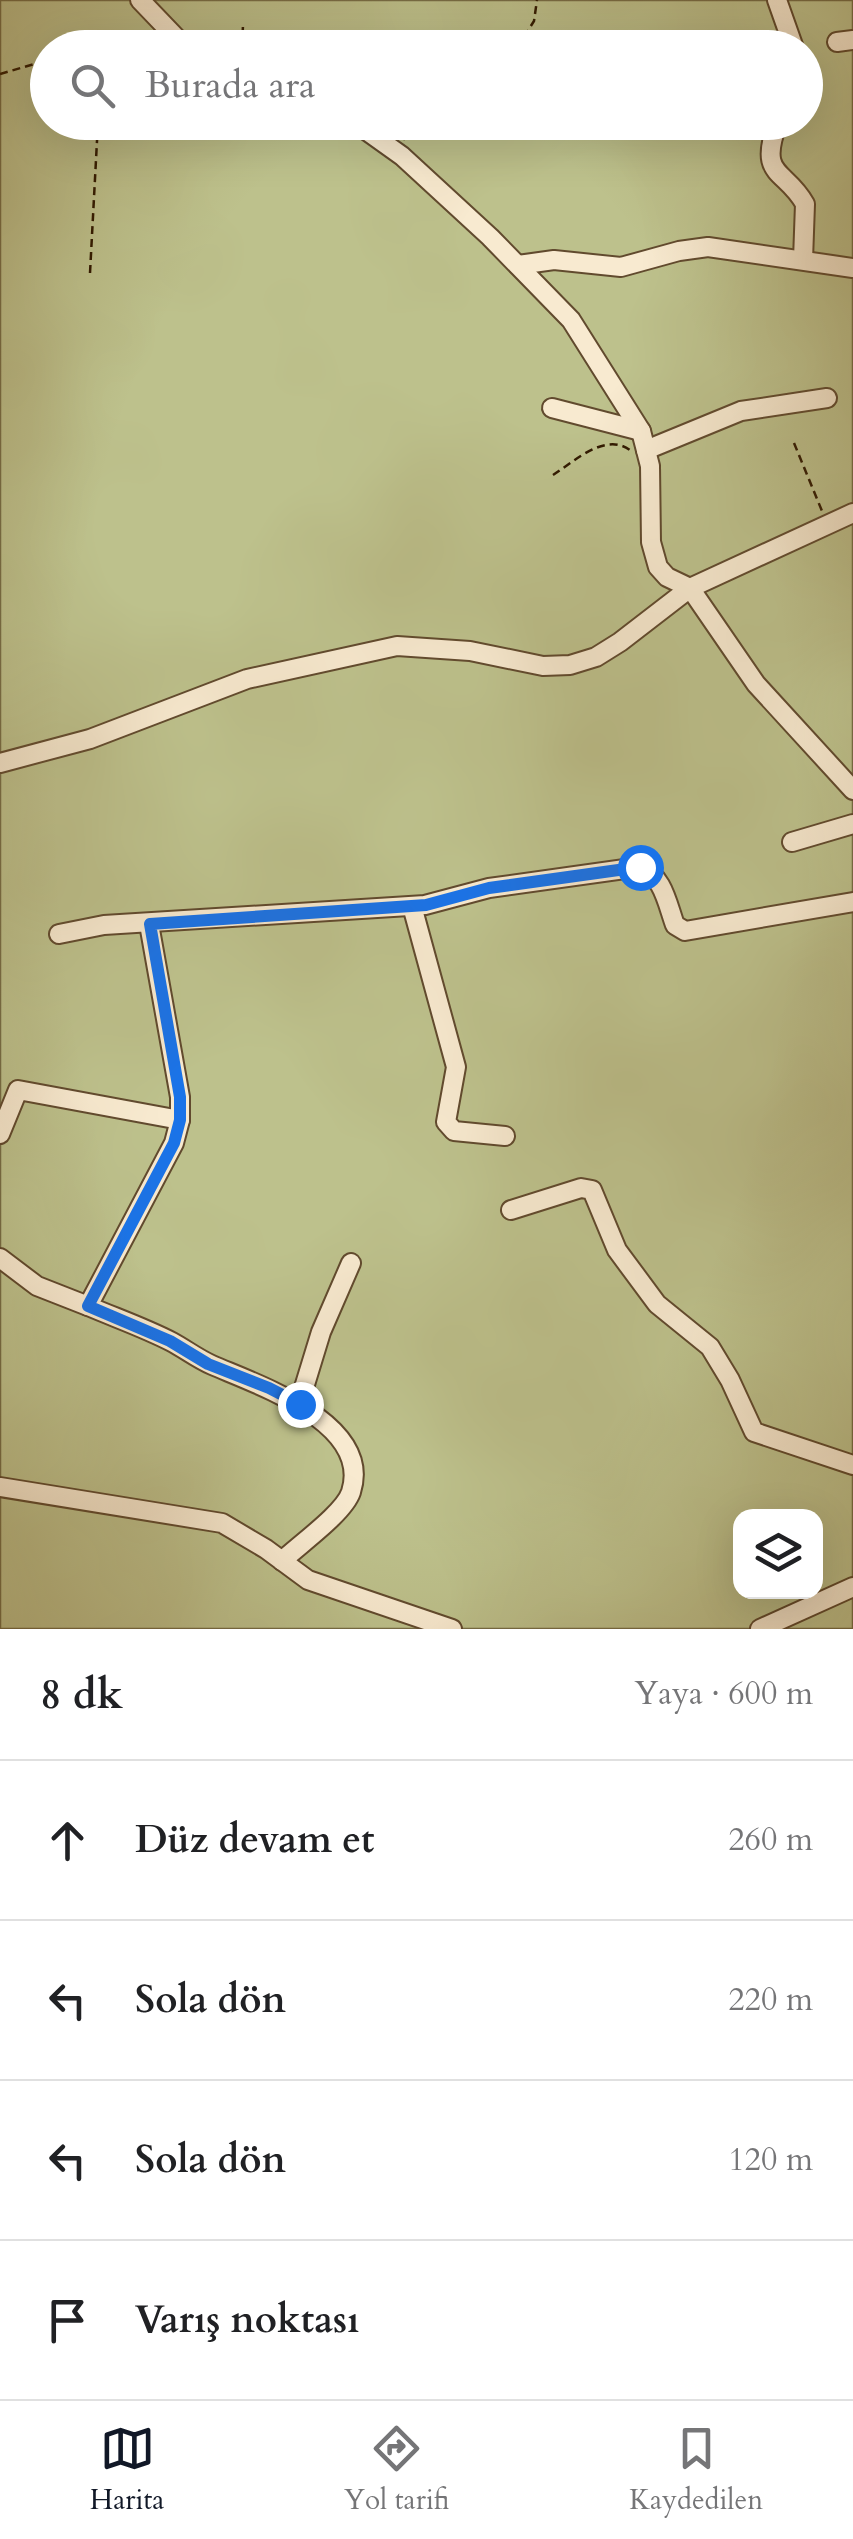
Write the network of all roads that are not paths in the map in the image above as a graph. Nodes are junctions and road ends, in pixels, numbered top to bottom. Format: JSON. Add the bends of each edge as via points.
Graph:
{"nodes":[{"id":1,"x":140,"y":0,"type":"edge"},
{"id":2,"x":777,"y":0,"type":"edge"},
{"id":3,"x":169,"y":30,"type":"edge"},
{"id":4,"x":788,"y":30,"type":"edge"},
{"id":5,"x":380,"y":140,"type":"edge"},
{"id":6,"x":773,"y":140,"type":"edge"},
{"id":7,"x":803,"y":260,"type":"junction"},
{"id":8,"x":518,"y":265,"type":"junction"},
{"id":9,"x":853,"y":268,"type":"edge"},
{"id":10,"x":827,"y":398,"type":"dead end"},
{"id":11,"x":552,"y":408,"type":"dead end"},
{"id":12,"x":642,"y":431,"type":"junction"},
{"id":13,"x":640,"y":452,"type":"junction"},
{"id":14,"x":853,"y":513,"type":"edge"},
{"id":15,"x":690,"y":588,"type":"junction"},
{"id":16,"x":0,"y":763,"type":"edge"},
{"id":17,"x":853,"y":790,"type":"edge"},
{"id":18,"x":853,"y":824,"type":"edge"},
{"id":19,"x":792,"y":842,"type":"dead end"},
{"id":20,"x":853,"y":902,"type":"edge"},
{"id":21,"x":412,"y":906,"type":"junction"},
{"id":22,"x":150,"y":924,"type":"junction"},
{"id":23,"x":59,"y":934,"type":"dead end"},
{"id":24,"x":180,"y":1120,"type":"junction"},
{"id":25,"x":0,"y":1134,"type":"edge"},
{"id":26,"x":505,"y":1136,"type":"dead end"},
{"id":27,"x":511,"y":1210,"type":"dead end"},
{"id":28,"x":0,"y":1258,"type":"edge"},
{"id":29,"x":351,"y":1263,"type":"dead end"},
{"id":30,"x":88,"y":1306,"type":"junction"},
{"id":31,"x":300,"y":1404,"type":"junction"},
{"id":32,"x":853,"y":1466,"type":"edge"},
{"id":33,"x":0,"y":1487,"type":"edge"},
{"id":34,"x":282,"y":1561,"type":"junction"},
{"id":35,"x":853,"y":1586,"type":"edge"},
{"id":36,"x":452,"y":1629,"type":"edge"},
{"id":37,"x":760,"y":1629,"type":"edge"}],
"edges":[{"from":1,"to":3,"type":"street"},
{"from":2,"to":4,"type":"street"},
{"from":5,"to":8,"type":"street"},
{"from":6,"to":7,"type":"street","via":[[779,177],[805,204]]},
{"from":7,"to":8,"type":"street","via":[[708,248],[621,266],[554,260]]},
{"from":7,"to":9,"type":"street"},
{"from":8,"to":12,"type":"street","via":[[571,320]]},
{"from":10,"to":13,"type":"street","via":[[741,411]]},
{"from":11,"to":12,"type":"street"},
{"from":12,"to":13,"type":"street"},
{"from":13,"to":15,"type":"street","via":[[650,466],[652,555],[667,577]]},
{"from":14,"to":15,"type":"street"},
{"from":15,"to":16,"type":"street","via":[[620,642],[570,665],[396,646],[248,679],[90,739]]},
{"from":15,"to":17,"type":"street","via":[[756,684]]},
{"from":18,"to":19,"type":"street"},
{"from":20,"to":21,"type":"street","via":[[686,931],[674,925],[658,881],[640,867]]},
{"from":21,"to":22,"type":"street"},
{"from":21,"to":26,"type":"street","via":[[456,1067],[446,1122],[454,1131]]},
{"from":22,"to":23,"type":"street"},
{"from":22,"to":24,"type":"street"},
{"from":24,"to":25,"type":"street","via":[[18,1090]]},
{"from":24,"to":30,"type":"street"},
{"from":27,"to":32,"type":"street","via":[[592,1190],[617,1250],[657,1304],[710,1347],[754,1432]]},
{"from":28,"to":30,"type":"street","via":[[37,1286]]},
{"from":29,"to":31,"type":"street"},
{"from":30,"to":31,"type":"street"},
{"from":31,"to":34,"type":"street","via":[[343,1442],[354,1472],[346,1503]]},
{"from":33,"to":34,"type":"street","via":[[222,1523]]},
{"from":34,"to":36,"type":"street","via":[[308,1580]]},
{"from":35,"to":37,"type":"street"}]}
